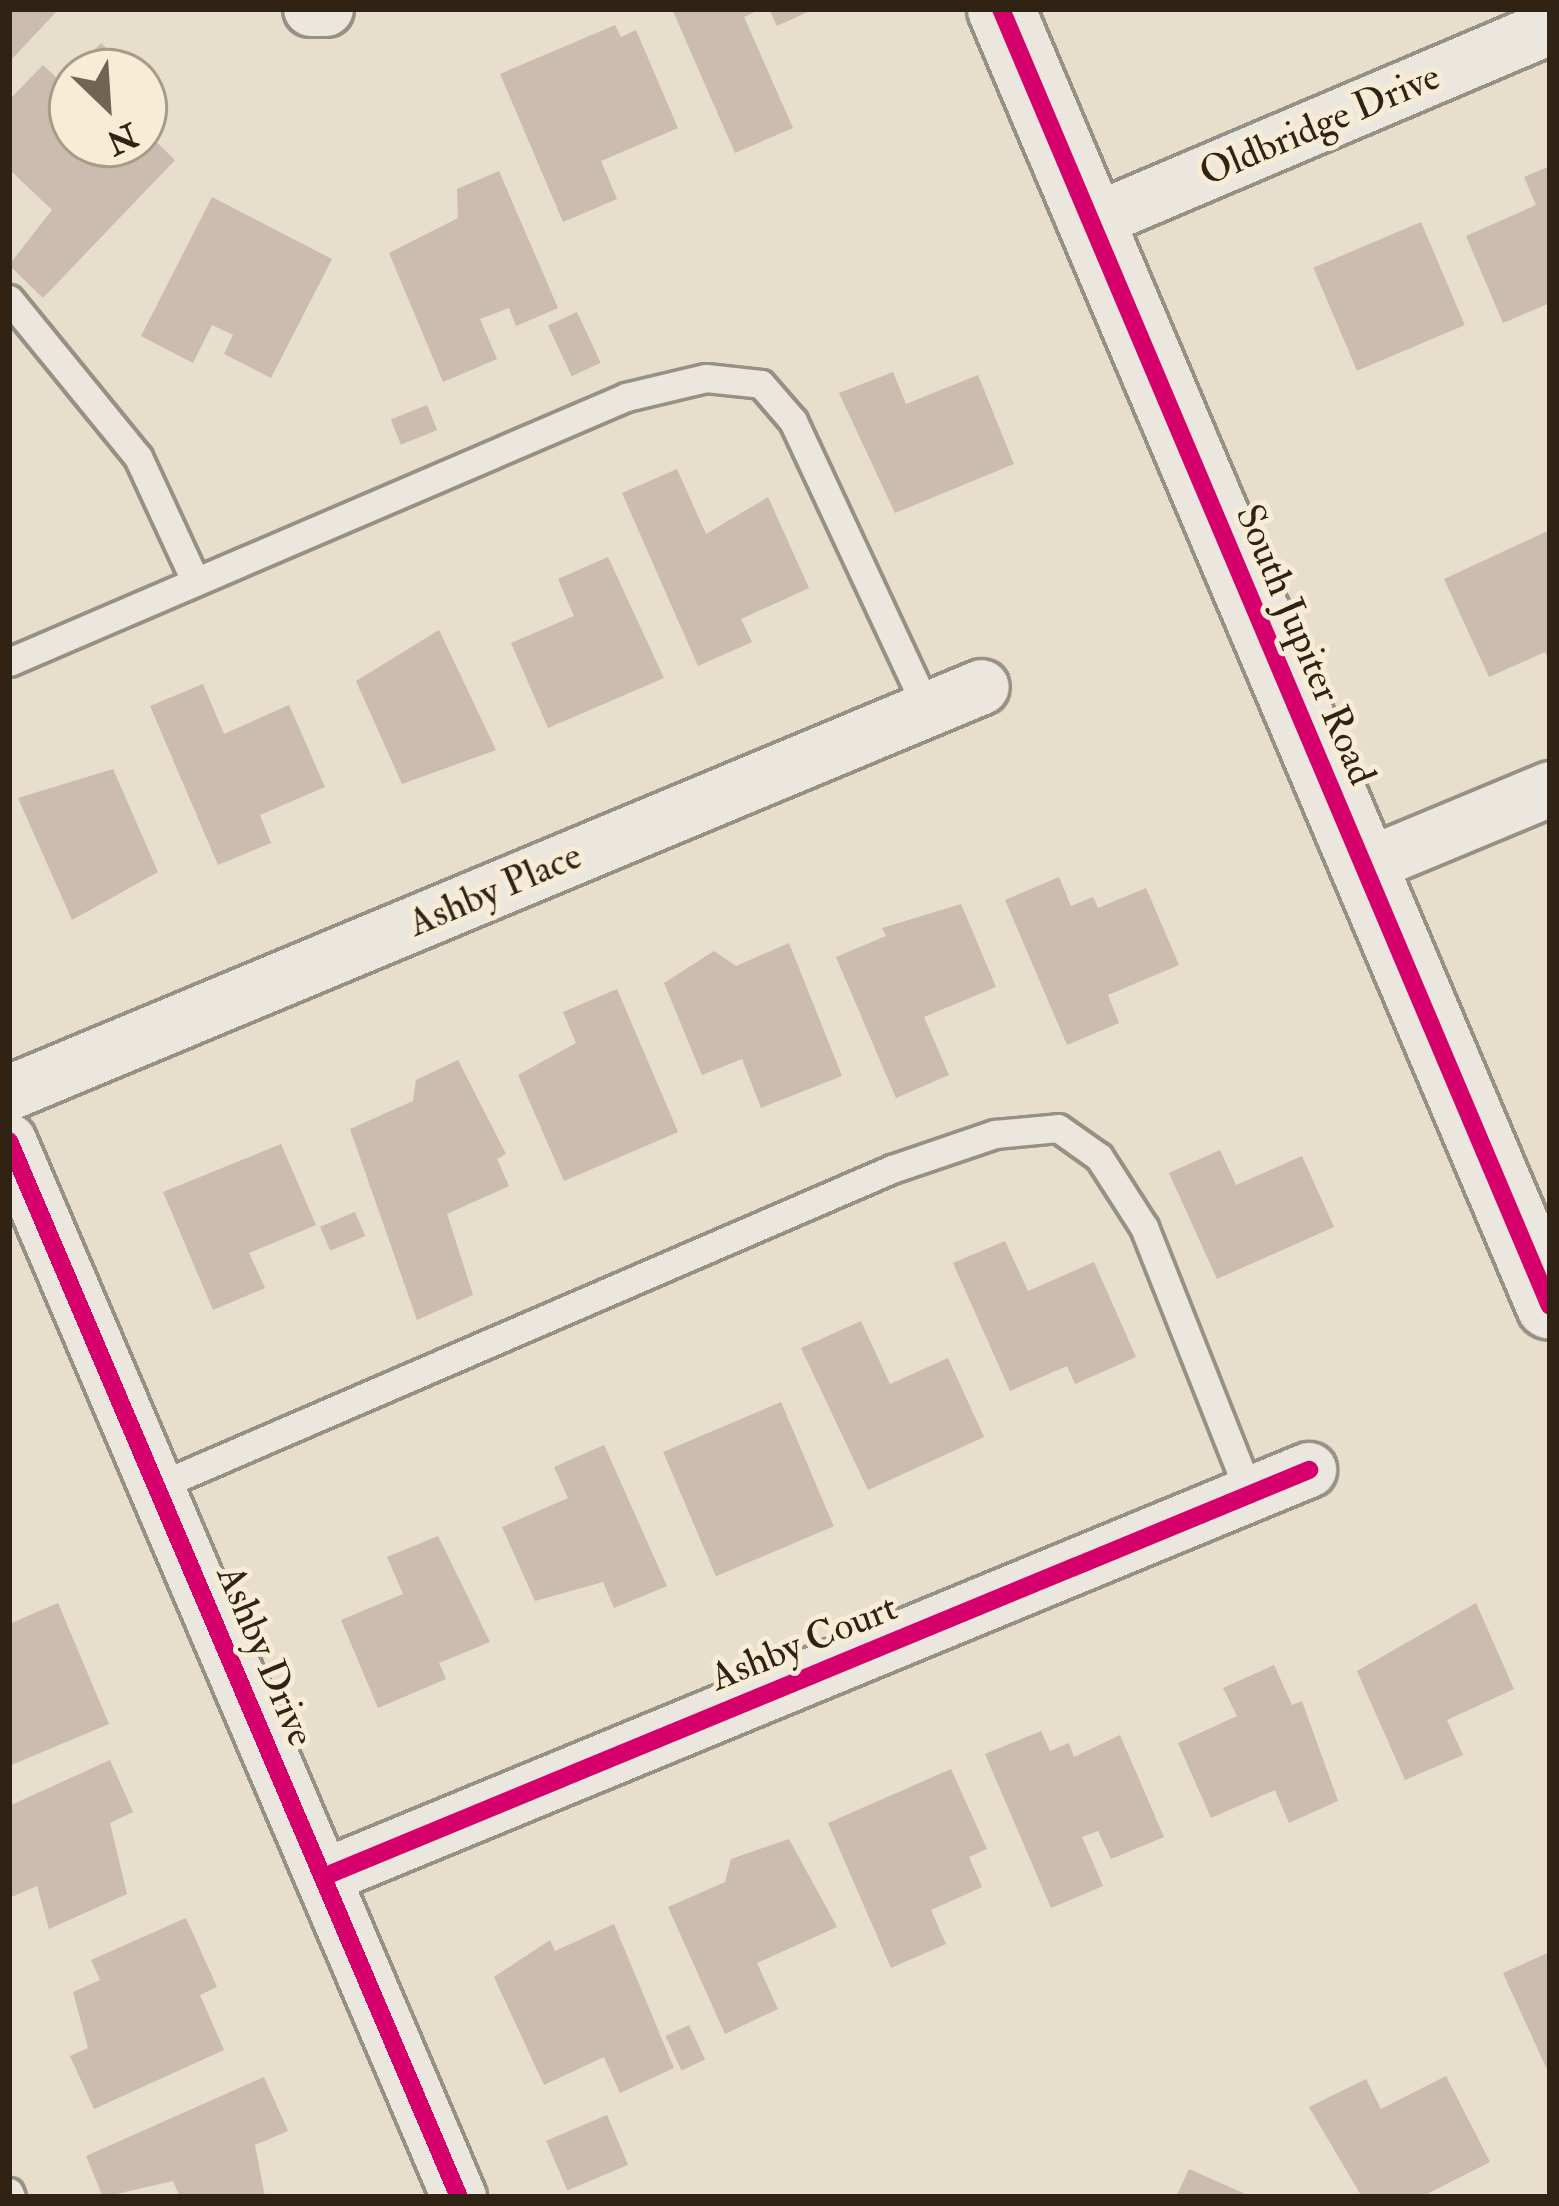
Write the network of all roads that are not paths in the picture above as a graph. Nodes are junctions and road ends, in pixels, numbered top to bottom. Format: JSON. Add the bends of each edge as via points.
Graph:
{"nodes":[{"id":1,"x":1001,"y":9,"type":"edge"},
{"id":2,"x":1550,"y":27,"type":"edge"},
{"id":3,"x":1089,"y":223,"type":"junction"},
{"id":4,"x":9,"y":299,"type":"edge"},
{"id":5,"x":194,"y":578,"type":"junction"},
{"id":6,"x":9,"y":662,"type":"edge"},
{"id":7,"x":982,"y":687,"type":"dead end"},
{"id":8,"x":928,"y":710,"type":"junction"},
{"id":9,"x":1550,"y":789,"type":"edge"},
{"id":10,"x":1363,"y":867,"type":"junction"},
{"id":11,"x":9,"y":1093,"type":"edge"},
{"id":12,"x":9,"y":1141,"type":"edge"},
{"id":13,"x":1550,"y":1306,"type":"edge"},
{"id":14,"x":1310,"y":1470,"type":"dead end"},
{"id":15,"x":156,"y":1486,"type":"junction"},
{"id":16,"x":1250,"y":1495,"type":"junction"},
{"id":17,"x":323,"y":1877,"type":"junction"},
{"id":18,"x":459,"y":2197,"type":"edge"}],
"edges":[{"from":1,"to":3,"type":"street","name":"South Jupiter Road"},
{"from":2,"to":3,"type":"street","name":"Oldbridge Drive"},
{"from":3,"to":10,"type":"street","name":"South Jupiter Road"},
{"from":4,"to":5,"type":"lane","via":[[138,457]]},
{"from":5,"to":6,"type":"lane"},
{"from":5,"to":8,"type":"lane","via":[[626,398],[706,379],[761,384],[793,421]]},
{"from":7,"to":8,"type":"street","name":"Ashby Place"},
{"from":8,"to":11,"type":"street","name":"Ashby Place"},
{"from":9,"to":10,"type":"street"},
{"from":10,"to":13,"type":"street","name":"South Jupiter Road"},
{"from":12,"to":15,"type":"street","name":"Ashby Drive"},
{"from":14,"to":16,"type":"street","name":"Ashby Court"},
{"from":15,"to":16,"type":"lane","via":[[892,1169],[995,1134],[1058,1128],[1100,1157],[1144,1227]]},
{"from":15,"to":17,"type":"street","name":"Ashby Drive"},
{"from":16,"to":17,"type":"street","name":"Ashby Court"},
{"from":17,"to":18,"type":"street","name":"Ashby Drive"}]}
